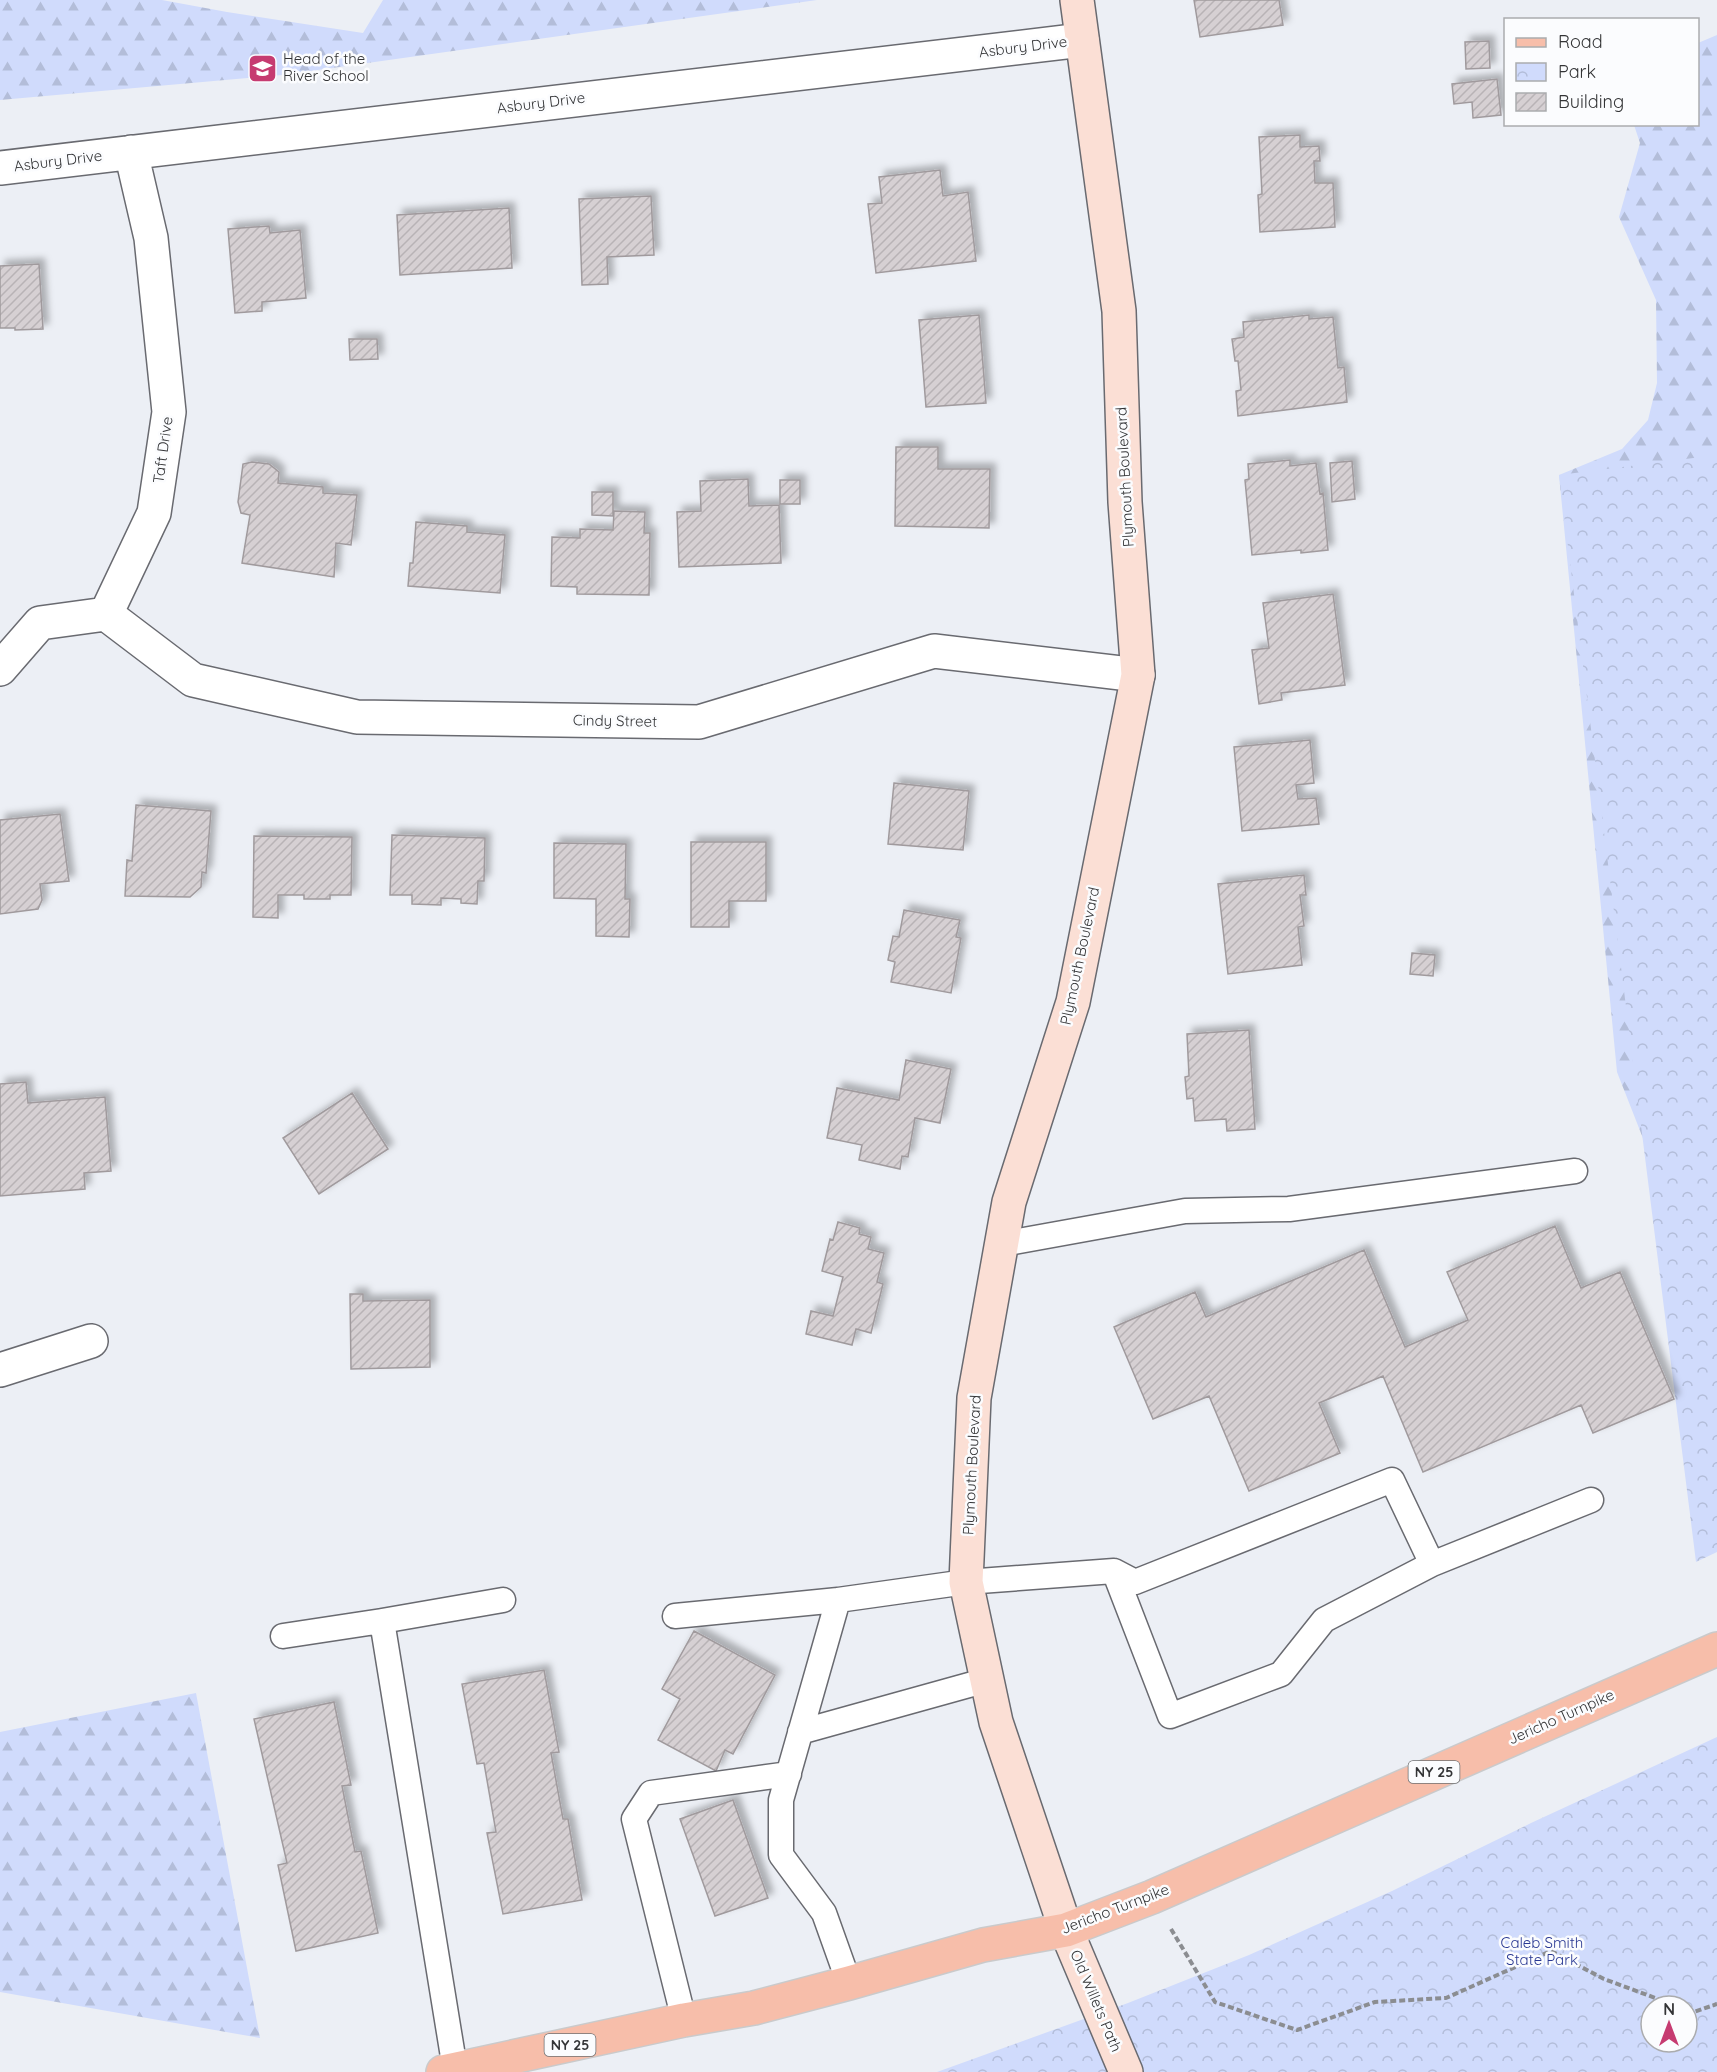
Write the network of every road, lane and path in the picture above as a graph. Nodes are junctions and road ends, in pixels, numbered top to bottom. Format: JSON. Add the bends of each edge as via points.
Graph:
{"nodes":[{"id":1,"x":1077,"y":0,"type":"edge"},
{"id":2,"x":1082,"y":40,"type":"junction"},
{"id":3,"x":131,"y":152,"type":"junction"},
{"id":4,"x":0,"y":168,"type":"edge"},
{"id":5,"x":106,"y":614,"type":"junction"},
{"id":6,"x":0,"y":669,"type":"edge"},
{"id":7,"x":1137,"y":675,"type":"junction"},
{"id":8,"x":1575,"y":1171,"type":"dead end"},
{"id":9,"x":1002,"y":1244,"type":"junction"},
{"id":10,"x":92,"y":1341,"type":"dead end"},
{"id":11,"x":0,"y":1370,"type":"edge"},
{"id":12,"x":1591,"y":1500,"type":"dead end"},
{"id":13,"x":1432,"y":1564,"type":"junction"},
{"id":14,"x":1113,"y":1571,"type":"junction"},
{"id":15,"x":966,"y":1582,"type":"junction"},
{"id":16,"x":503,"y":1600,"type":"dead end"},
{"id":17,"x":838,"y":1600,"type":"junction"},
{"id":18,"x":675,"y":1616,"type":"dead end"},
{"id":19,"x":382,"y":1621,"type":"junction"},
{"id":20,"x":283,"y":1636,"type":"dead end"},
{"id":21,"x":1717,"y":1649,"type":"edge"},
{"id":22,"x":987,"y":1680,"type":"junction"},
{"id":23,"x":801,"y":1732,"type":"junction"},
{"id":24,"x":789,"y":1774,"type":"junction"},
{"id":25,"x":1152,"y":1897,"type":"junction"},
{"id":26,"x":1065,"y":1930,"type":"junction"},
{"id":27,"x":849,"y":1983,"type":"junction"},
{"id":28,"x":1645,"y":1994,"type":"edge"},
{"id":29,"x":1717,"y":2004,"type":"edge"},
{"id":30,"x":1699,"y":2010,"type":"edge"},
{"id":31,"x":684,"y":2020,"type":"junction"},
{"id":32,"x":449,"y":2071,"type":"edge"},
{"id":33,"x":1126,"y":2072,"type":"edge"}],
"edges":[{"from":1,"to":2,"type":"main road","name":"Plymouth Boulevard"},
{"from":2,"to":3,"type":"street","name":"Asbury Drive"},
{"from":2,"to":7,"type":"main road","name":"Plymouth Boulevard","via":[[1119,311],[1125,501]]},
{"from":3,"to":4,"type":"street","name":"Asbury Drive"},
{"from":3,"to":5,"type":"street","name":"Taft Drive","via":[[151,238],[169,411],[154,513]]},
{"from":5,"to":6,"type":"street","via":[[40,623]]},
{"from":5,"to":7,"type":"street","name":"Cindy Street","via":[[193,680],[357,717],[699,722],[934,651]]},
{"from":7,"to":9,"type":"main road","name":"Plymouth Boulevard","via":[[1073,1002],[1009,1202]]},
{"from":8,"to":9,"type":"lane","via":[[1289,1209],[1185,1210]]},
{"from":9,"to":15,"type":"main road","name":"Plymouth Boulevard","via":[[974,1398]]},
{"from":10,"to":11,"type":"street"},
{"from":12,"to":13,"type":"lane"},
{"from":13,"to":14,"type":"lane","via":[[1392,1480],[1135,1582]]},
{"from":13,"to":14,"type":"lane","via":[[1324,1620],[1281,1674],[1170,1716]]},
{"from":14,"to":15,"type":"lane"},
{"from":15,"to":17,"type":"lane"},
{"from":15,"to":22,"type":"main road","name":"Plymouth Boulevard"},
{"from":16,"to":19,"type":"lane"},
{"from":17,"to":18,"type":"lane"},
{"from":17,"to":23,"type":"lane"},
{"from":19,"to":20,"type":"lane"},
{"from":19,"to":32,"type":"lane"},
{"from":21,"to":25,"type":"main road","name":"Jericho Turnpike","number":"NY 25"},
{"from":22,"to":23,"type":"lane"},
{"from":22,"to":26,"type":"main road","name":"Plymouth Boulevard","via":[[996,1722]]},
{"from":23,"to":24,"type":"lane"},
{"from":24,"to":27,"type":"lane","via":[[781,1800],[781,1855],[825,1913]]},
{"from":24,"to":31,"type":"lane","via":[[651,1793],[634,1819]]},
{"from":25,"to":26,"type":"main road","name":"Jericho Turnpike","number":"NY 25"},
{"from":25,"to":28,"type":"path","via":[[1215,2002],[1297,2030],[1375,2002],[1446,1998],[1551,1951],[1604,1979]]},
{"from":26,"to":27,"type":"main road","name":"Jericho Turnpike","number":"NY 25","via":[[983,1945]]},
{"from":26,"to":33,"type":"main road","name":"Old Willets Path"},
{"from":27,"to":31,"type":"main road","name":"Jericho Turnpike","number":"NY 25","via":[[754,2008]]},
{"from":29,"to":30,"type":"path"},
{"from":31,"to":32,"type":"main road","name":"Jericho Turnpike","number":"NY 25"}]}
